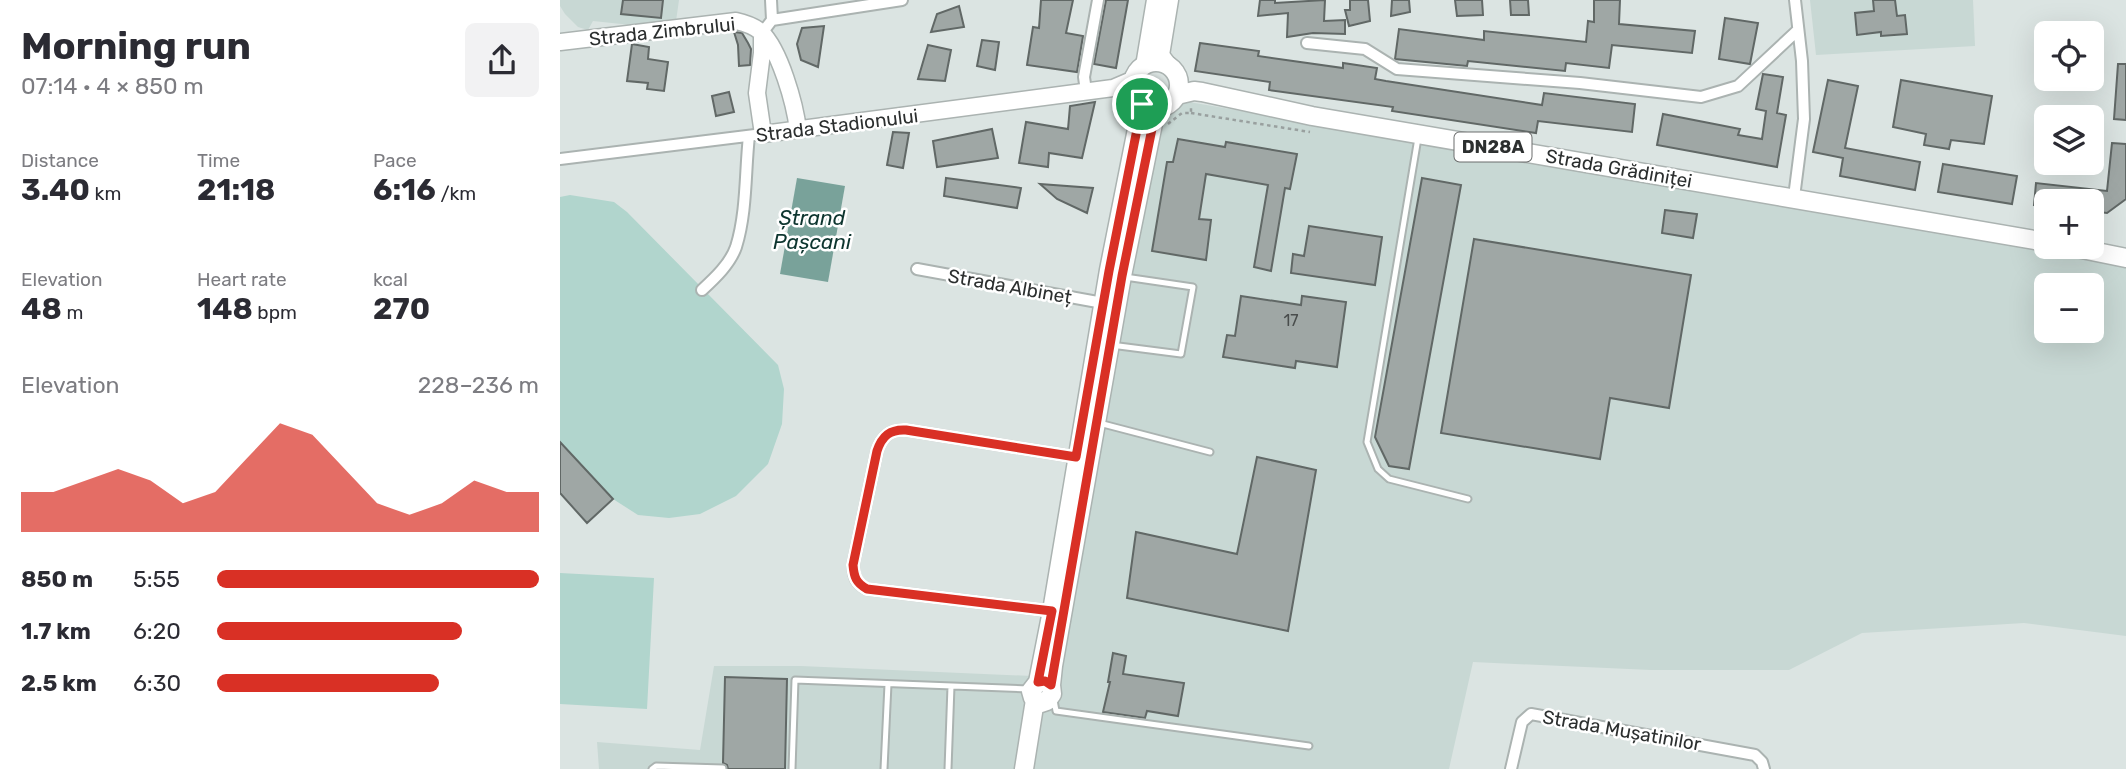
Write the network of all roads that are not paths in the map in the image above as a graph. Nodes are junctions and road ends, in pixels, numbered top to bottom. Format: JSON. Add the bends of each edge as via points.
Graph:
{"nodes":[{"id":1,"x":771,"y":0,"type":"edge"},
{"id":2,"x":902,"y":0,"type":"edge"},
{"id":3,"x":1098,"y":0,"type":"edge"},
{"id":4,"x":1155,"y":0,"type":"edge"},
{"id":5,"x":1170,"y":0,"type":"edge"},
{"id":6,"x":1795,"y":0,"type":"edge"},
{"id":7,"x":767,"y":26,"type":"junction"},
{"id":8,"x":1798,"y":30,"type":"junction"},
{"id":9,"x":563,"y":37,"type":"edge"},
{"id":10,"x":1307,"y":43,"type":"dead end"},
{"id":11,"x":1180,"y":83,"type":"junction"},
{"id":12,"x":1142,"y":90,"type":"junction"},
{"id":13,"x":1086,"y":91,"type":"junction"},
{"id":14,"x":798,"y":130,"type":"junction"},
{"id":15,"x":1419,"y":134,"type":"junction"},
{"id":16,"x":756,"y":135,"type":"junction"},
{"id":17,"x":560,"y":159,"type":"edge"},
{"id":18,"x":1794,"y":197,"type":"junction"},
{"id":19,"x":2034,"y":240,"type":"edge"},
{"id":20,"x":2126,"y":248,"type":"edge"},
{"id":21,"x":2104,"y":252,"type":"edge"},
{"id":22,"x":2107,"y":253,"type":"junction"},
{"id":23,"x":2126,"y":258,"type":"edge"},
{"id":24,"x":917,"y":269,"type":"dead end"},
{"id":25,"x":1122,"y":276,"type":"junction"},
{"id":26,"x":702,"y":290,"type":"dead end"},
{"id":27,"x":1103,"y":303,"type":"junction"},
{"id":28,"x":1110,"y":344,"type":"junction"},
{"id":29,"x":1096,"y":422,"type":"junction"},
{"id":30,"x":1210,"y":452,"type":"dead end"},
{"id":31,"x":1076,"y":457,"type":"junction"},
{"id":32,"x":1468,"y":499,"type":"dead end"},
{"id":33,"x":1052,"y":611,"type":"junction"},
{"id":34,"x":888,"y":684,"type":"junction"},
{"id":35,"x":951,"y":686,"type":"junction"},
{"id":36,"x":1040,"y":694,"type":"junction"},
{"id":37,"x":1309,"y":746,"type":"dead end"},
{"id":38,"x":723,"y":768,"type":"edge"},
{"id":39,"x":652,"y":769,"type":"edge"},
{"id":40,"x":792,"y":769,"type":"edge"},
{"id":41,"x":884,"y":769,"type":"edge"},
{"id":42,"x":948,"y":769,"type":"edge"},
{"id":43,"x":1024,"y":769,"type":"edge"},
{"id":44,"x":1036,"y":769,"type":"edge"},
{"id":45,"x":1511,"y":769,"type":"edge"},
{"id":46,"x":1764,"y":769,"type":"edge"}],
"edges":[{"from":1,"to":7,"type":"street"},
{"from":2,"to":7,"type":"street","name":"Strada Zimbrului"},
{"from":3,"to":13,"type":"street","via":[[1084,77]]},
{"from":4,"to":12,"type":"street"},
{"from":5,"to":11,"type":"street","via":[[1161,55]]},
{"from":6,"to":8,"type":"street"},
{"from":7,"to":9,"type":"street","name":"Strada Zimbrului","via":[[736,21]]},
{"from":7,"to":14,"type":"street","via":[[794,103]]},
{"from":7,"to":16,"type":"street"},
{"from":8,"to":10,"type":"street","via":[[1738,86],[1701,97],[1396,69],[1365,49]]},
{"from":8,"to":18,"type":"street","via":[[1804,119]]},
{"from":11,"to":12,"type":"main road","via":[[1169,104]]},
{"from":11,"to":12,"type":"main road","number":"DN28A","via":[[1157,62]]},
{"from":11,"to":15,"type":"main road","name":"Strada Grădiniței","number":"DN28A","via":[[1312,116]]},
{"from":12,"to":13,"type":"street","name":"Strada Stadionului"},
{"from":12,"to":25,"type":"main road"},
{"from":12,"to":27,"type":"main road"},
{"from":13,"to":14,"type":"street","name":"Strada Stadionului"},
{"from":14,"to":16,"type":"street","name":"Strada Stadionului"},
{"from":15,"to":18,"type":"main road","name":"Strada Grădiniței","number":"DN28A"},
{"from":15,"to":32,"type":"lane","via":[[1367,442],[1378,469],[1389,479]]},
{"from":16,"to":17,"type":"street","name":"Strada Stadionului"},
{"from":16,"to":26,"type":"street","via":[[735,248]]},
{"from":18,"to":19,"type":"main road","name":"Strada Grădiniței","number":"DN28A"},
{"from":20,"to":22,"type":"main road"},
{"from":21,"to":22,"type":"main road"},
{"from":22,"to":23,"type":"main road"},
{"from":24,"to":27,"type":"street","name":"Strada Albineț"},
{"from":25,"to":28,"type":"main road"},
{"from":25,"to":28,"type":"lane","via":[[1193,287],[1181,354]]},
{"from":27,"to":31,"type":"main road"},
{"from":28,"to":29,"type":"main road"},
{"from":29,"to":30,"type":"lane"},
{"from":29,"to":36,"type":"main road"},
{"from":31,"to":33,"type":"main road"},
{"from":31,"to":33,"type":"street","via":[[906,430],[887,433],[877,451],[853,565],[854,576],[867,589]]},
{"from":33,"to":36,"type":"main road"},
{"from":34,"to":35,"type":"lane"},
{"from":34,"to":40,"type":"lane","via":[[795,680]]},
{"from":34,"to":41,"type":"lane"},
{"from":35,"to":36,"type":"lane"},
{"from":35,"to":42,"type":"lane"},
{"from":36,"to":37,"type":"lane"},
{"from":36,"to":43,"type":"main road"},
{"from":36,"to":44,"type":"main road"},
{"from":38,"to":39,"type":"lane"},
{"from":45,"to":46,"type":"street","name":"Strada Mușatinilor","via":[[1522,722],[1531,714],[1755,755]]}]}
